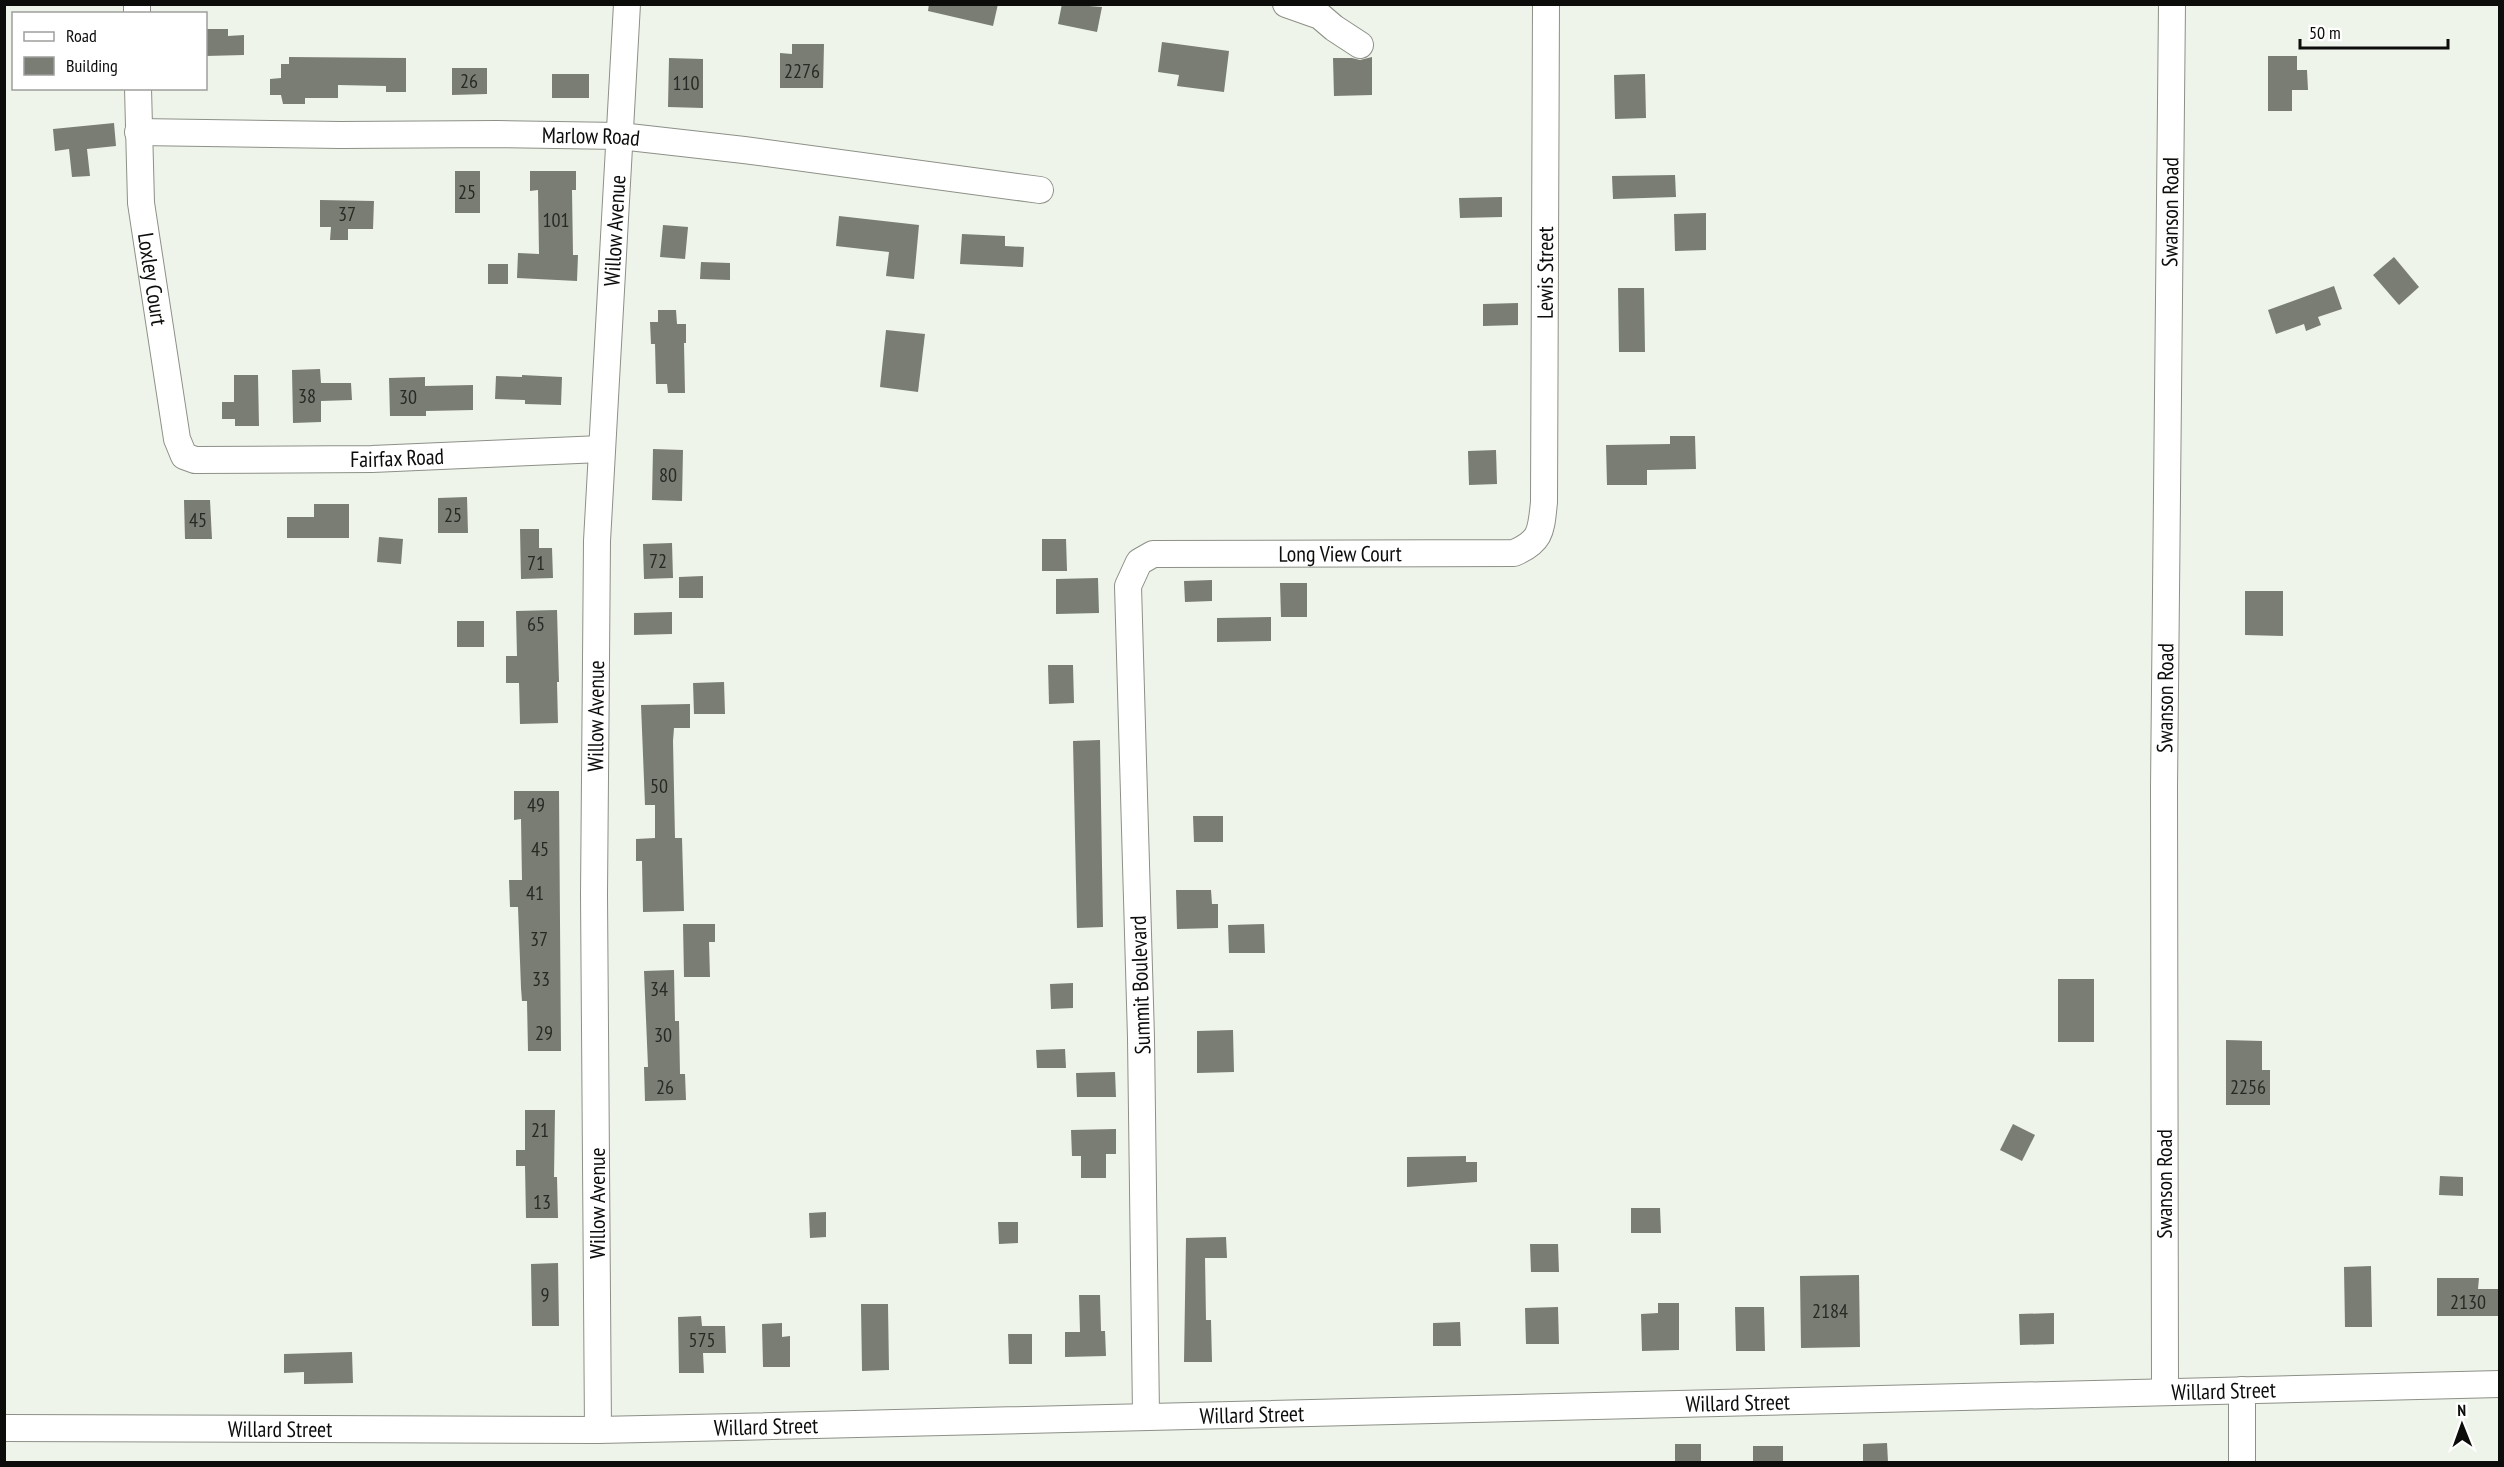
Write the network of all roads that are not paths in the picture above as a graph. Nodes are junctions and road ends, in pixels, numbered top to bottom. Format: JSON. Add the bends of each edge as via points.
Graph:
{"nodes":[{"id":1,"x":627,"y":4,"type":"edge"},
{"id":2,"x":1286,"y":4,"type":"edge"},
{"id":3,"x":1546,"y":4,"type":"edge"},
{"id":4,"x":2172,"y":4,"type":"edge"},
{"id":5,"x":1360,"y":45,"type":"dead end"},
{"id":6,"x":138,"y":90,"type":"edge"},
{"id":7,"x":138,"y":132,"type":"junction"},
{"id":8,"x":620,"y":136,"type":"junction"},
{"id":9,"x":1040,"y":190,"type":"dead end"},
{"id":10,"x":602,"y":449,"type":"junction"},
{"id":11,"x":195,"y":460,"type":"joint"},
{"id":12,"x":1535,"y":541,"type":"joint"},
{"id":13,"x":1142,"y":559,"type":"joint"},
{"id":14,"x":2499,"y":1384,"type":"edge"},
{"id":15,"x":2242,"y":1390,"type":"junction"},
{"id":16,"x":2164,"y":1392,"type":"junction"},
{"id":17,"x":1146,"y":1415,"type":"junction"},
{"id":18,"x":4,"y":1428,"type":"edge"},
{"id":19,"x":598,"y":1430,"type":"junction"},
{"id":20,"x":2242,"y":1462,"type":"edge"}],
"edges":[{"from":1,"to":8,"type":"street","name":"Willow Avenue"},
{"from":2,"to":5,"type":"street","via":[[1320,16]]},
{"from":3,"to":12,"type":"street","name":"Lewis Street","via":[[1544,502],[1541,529]]},
{"from":4,"to":16,"type":"street","name":"Swanson Road","via":[[2164,788]]},
{"from":6,"to":7,"type":"street","name":"Loxley Court"},
{"from":7,"to":8,"type":"street","name":"Marlow Road"},
{"from":7,"to":11,"type":"street","name":"Loxley Court","via":[[141,203],[177,439],[184,456]]},
{"from":8,"to":9,"type":"street","name":"Marlow Road"},
{"from":8,"to":10,"type":"street","name":"Willow Avenue"},
{"from":10,"to":11,"type":"street","name":"Fairfax Road","via":[[372,459]]},
{"from":10,"to":19,"type":"street","name":"Willow Avenue","via":[[597,541],[594,895]]},
{"from":12,"to":13,"type":"street","name":"Long View Court","via":[[1514,553],[1153,554]]},
{"from":13,"to":17,"type":"street","name":"Summit Boulevard","via":[[1128,586],[1141,1038]]},
{"from":14,"to":15,"type":"street","name":"Willard Street"},
{"from":15,"to":16,"type":"street","name":"Willard Street"},
{"from":15,"to":20,"type":"street"},
{"from":16,"to":17,"type":"street","name":"Willard Street"},
{"from":17,"to":19,"type":"street","name":"Willard Street"},
{"from":18,"to":19,"type":"street","name":"Willard Street"}]}
